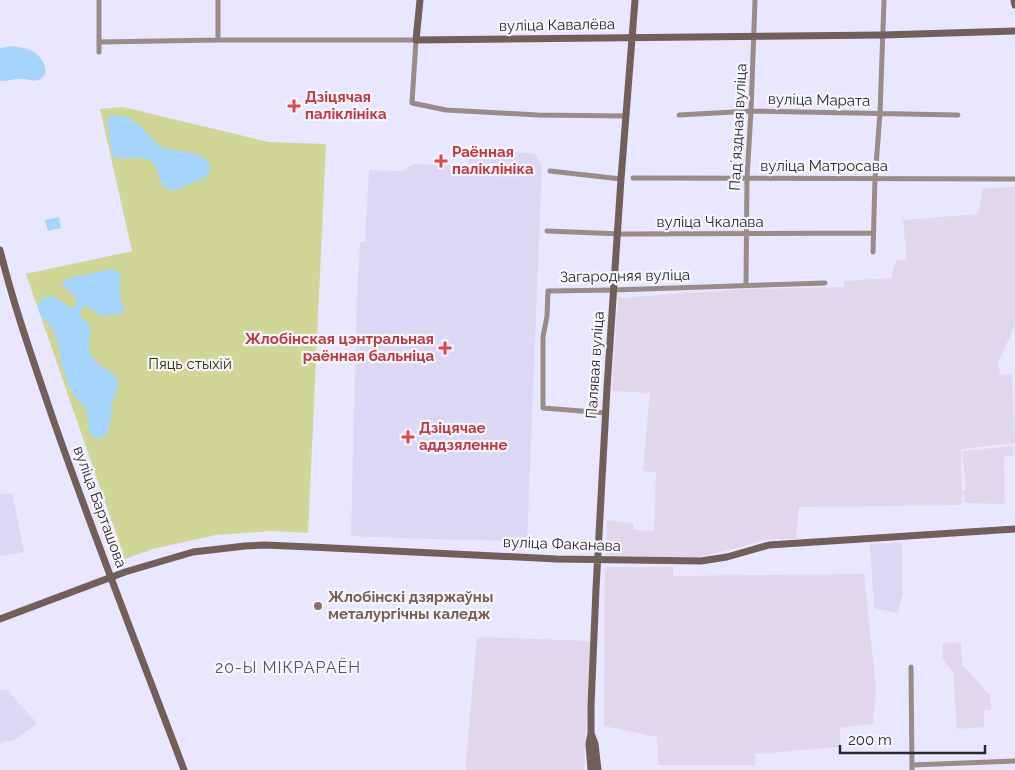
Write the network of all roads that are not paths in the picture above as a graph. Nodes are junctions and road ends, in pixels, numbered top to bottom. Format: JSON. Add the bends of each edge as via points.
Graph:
{"nodes":[{"id":1,"x":99,"y":0,"type":"edge"},
{"id":2,"x":218,"y":0,"type":"edge"},
{"id":3,"x":420,"y":0,"type":"edge"},
{"id":4,"x":635,"y":0,"type":"edge"},
{"id":5,"x":754,"y":0,"type":"edge"},
{"id":6,"x":884,"y":0,"type":"edge"},
{"id":7,"x":1014,"y":0,"type":"edge"},
{"id":8,"x":1015,"y":5,"type":"edge"},
{"id":9,"x":1015,"y":31,"type":"edge"},
{"id":10,"x":883,"y":35,"type":"junction"},
{"id":11,"x":754,"y":37,"type":"junction"},
{"id":12,"x":632,"y":38,"type":"junction"},
{"id":13,"x":218,"y":40,"type":"junction"},
{"id":14,"x":416,"y":40,"type":"junction"},
{"id":15,"x":99,"y":42,"type":"junction"},
{"id":16,"x":99,"y":52,"type":"dead end"},
{"id":17,"x":751,"y":111,"type":"junction"},
{"id":18,"x":880,"y":113,"type":"junction"},
{"id":19,"x":679,"y":115,"type":"dead end"},
{"id":20,"x":958,"y":115,"type":"dead end"},
{"id":21,"x":626,"y":116,"type":"junction"},
{"id":22,"x":550,"y":171,"type":"dead end"},
{"id":23,"x":633,"y":178,"type":"dead end"},
{"id":24,"x":747,"y":178,"type":"junction"},
{"id":25,"x":621,"y":179,"type":"junction"},
{"id":26,"x":875,"y":179,"type":"junction"},
{"id":27,"x":1015,"y":179,"type":"edge"},
{"id":28,"x":547,"y":231,"type":"dead end"},
{"id":29,"x":873,"y":233,"type":"junction"},
{"id":30,"x":617,"y":234,"type":"junction"},
{"id":31,"x":746,"y":234,"type":"junction"},
{"id":32,"x":0,"y":250,"type":"edge"},
{"id":33,"x":873,"y":252,"type":"dead end"},
{"id":34,"x":825,"y":284,"type":"dead end"},
{"id":35,"x":746,"y":285,"type":"junction"},
{"id":36,"x":614,"y":290,"type":"junction"},
{"id":37,"x":606,"y":412,"type":"junction"},
{"id":38,"x":1015,"y":529,"type":"edge"},
{"id":39,"x":598,"y":560,"type":"junction"},
{"id":40,"x":111,"y":578,"type":"junction"},
{"id":41,"x":0,"y":619,"type":"edge"},
{"id":42,"x":911,"y":667,"type":"dead end"},
{"id":43,"x":591,"y":733,"type":"junction"},
{"id":44,"x":1015,"y":761,"type":"edge"},
{"id":45,"x":912,"y":768,"type":"edge"},
{"id":46,"x":184,"y":770,"type":"edge"},
{"id":47,"x":590,"y":770,"type":"edge"},
{"id":48,"x":598,"y":770,"type":"edge"}],
"edges":[{"from":1,"to":15,"type":"street"},
{"from":2,"to":13,"type":"street"},
{"from":3,"to":14,"type":"main road"},
{"from":4,"to":12,"type":"main road","name":"Палявая вуліца"},
{"from":5,"to":11,"type":"street","name":"Падʼяздная вуліца"},
{"from":6,"to":10,"type":"street"},
{"from":7,"to":8,"type":"main road"},
{"from":9,"to":10,"type":"main road","name":"вуліца Кавалёва"},
{"from":10,"to":11,"type":"main road","name":"вуліца Кавалёва"},
{"from":10,"to":18,"type":"street"},
{"from":11,"to":12,"type":"main road","name":"вуліца Кавалёва"},
{"from":11,"to":17,"type":"street","name":"Падʼяздная вуліца"},
{"from":12,"to":14,"type":"main road","name":"вуліца Кавалёва"},
{"from":12,"to":21,"type":"main road","name":"Палявая вуліца"},
{"from":13,"to":14,"type":"street","name":"вуліца Кавалёва"},
{"from":13,"to":15,"type":"street","name":"вуліца Кавалёва"},
{"from":14,"to":21,"type":"street","via":[[412,103],[446,110]]},
{"from":15,"to":16,"type":"street"},
{"from":17,"to":18,"type":"street","name":"вуліца Марата"},
{"from":17,"to":19,"type":"street","name":"вуліца Марата"},
{"from":17,"to":24,"type":"street","name":"Падʼяздная вуліца"},
{"from":18,"to":20,"type":"street","name":"вуліца Марата"},
{"from":18,"to":26,"type":"street"},
{"from":21,"to":25,"type":"main road","name":"Палявая вуліца"},
{"from":22,"to":25,"type":"street"},
{"from":23,"to":24,"type":"street","name":"вуліца Матросава"},
{"from":24,"to":26,"type":"street","name":"вуліца Матросава"},
{"from":24,"to":31,"type":"street","name":"Падʼяздная вуліца"},
{"from":25,"to":30,"type":"main road","name":"Палявая вуліца"},
{"from":26,"to":27,"type":"street","name":"вуліца Матросава"},
{"from":26,"to":29,"type":"street"},
{"from":28,"to":30,"type":"street","name":"вуліца Чкалава"},
{"from":29,"to":31,"type":"street","name":"вуліца Чкалава"},
{"from":29,"to":33,"type":"street"},
{"from":30,"to":31,"type":"street","name":"вуліца Чкалава"},
{"from":30,"to":36,"type":"main road","name":"Палявая вуліца"},
{"from":31,"to":35,"type":"street","name":"Падʼяздная вуліца"},
{"from":32,"to":40,"type":"main road","name":"вуліца Барташова","via":[[26,341]]},
{"from":34,"to":35,"type":"street","name":"Загародняя вуліца"},
{"from":35,"to":36,"type":"street","name":"Загародняя вуліца"},
{"from":36,"to":37,"type":"main road","name":"Палявая вуліца"},
{"from":36,"to":37,"type":"street","name":"Загародняя вуліца","via":[[548,291],[543,337],[542,408]]},
{"from":37,"to":39,"type":"main road","name":"Палявая вуліца"},
{"from":38,"to":39,"type":"main road","name":"вуліца Факанава","via":[[777,544],[701,561]]},
{"from":39,"to":40,"type":"main road","name":"вуліца Факанава","via":[[254,545],[193,552]]},
{"from":39,"to":43,"type":"main road","name":"Палявая вуліца"},
{"from":40,"to":41,"type":"main road","name":"вуліца Факанава"},
{"from":40,"to":46,"type":"main road","name":"вуліца Барташова"},
{"from":42,"to":45,"type":"street"},
{"from":43,"to":47,"type":"main road","name":"Палявая вуліца"},
{"from":43,"to":48,"type":"main road","name":"Палявая вуліца"},
{"from":44,"to":45,"type":"street"}]}
